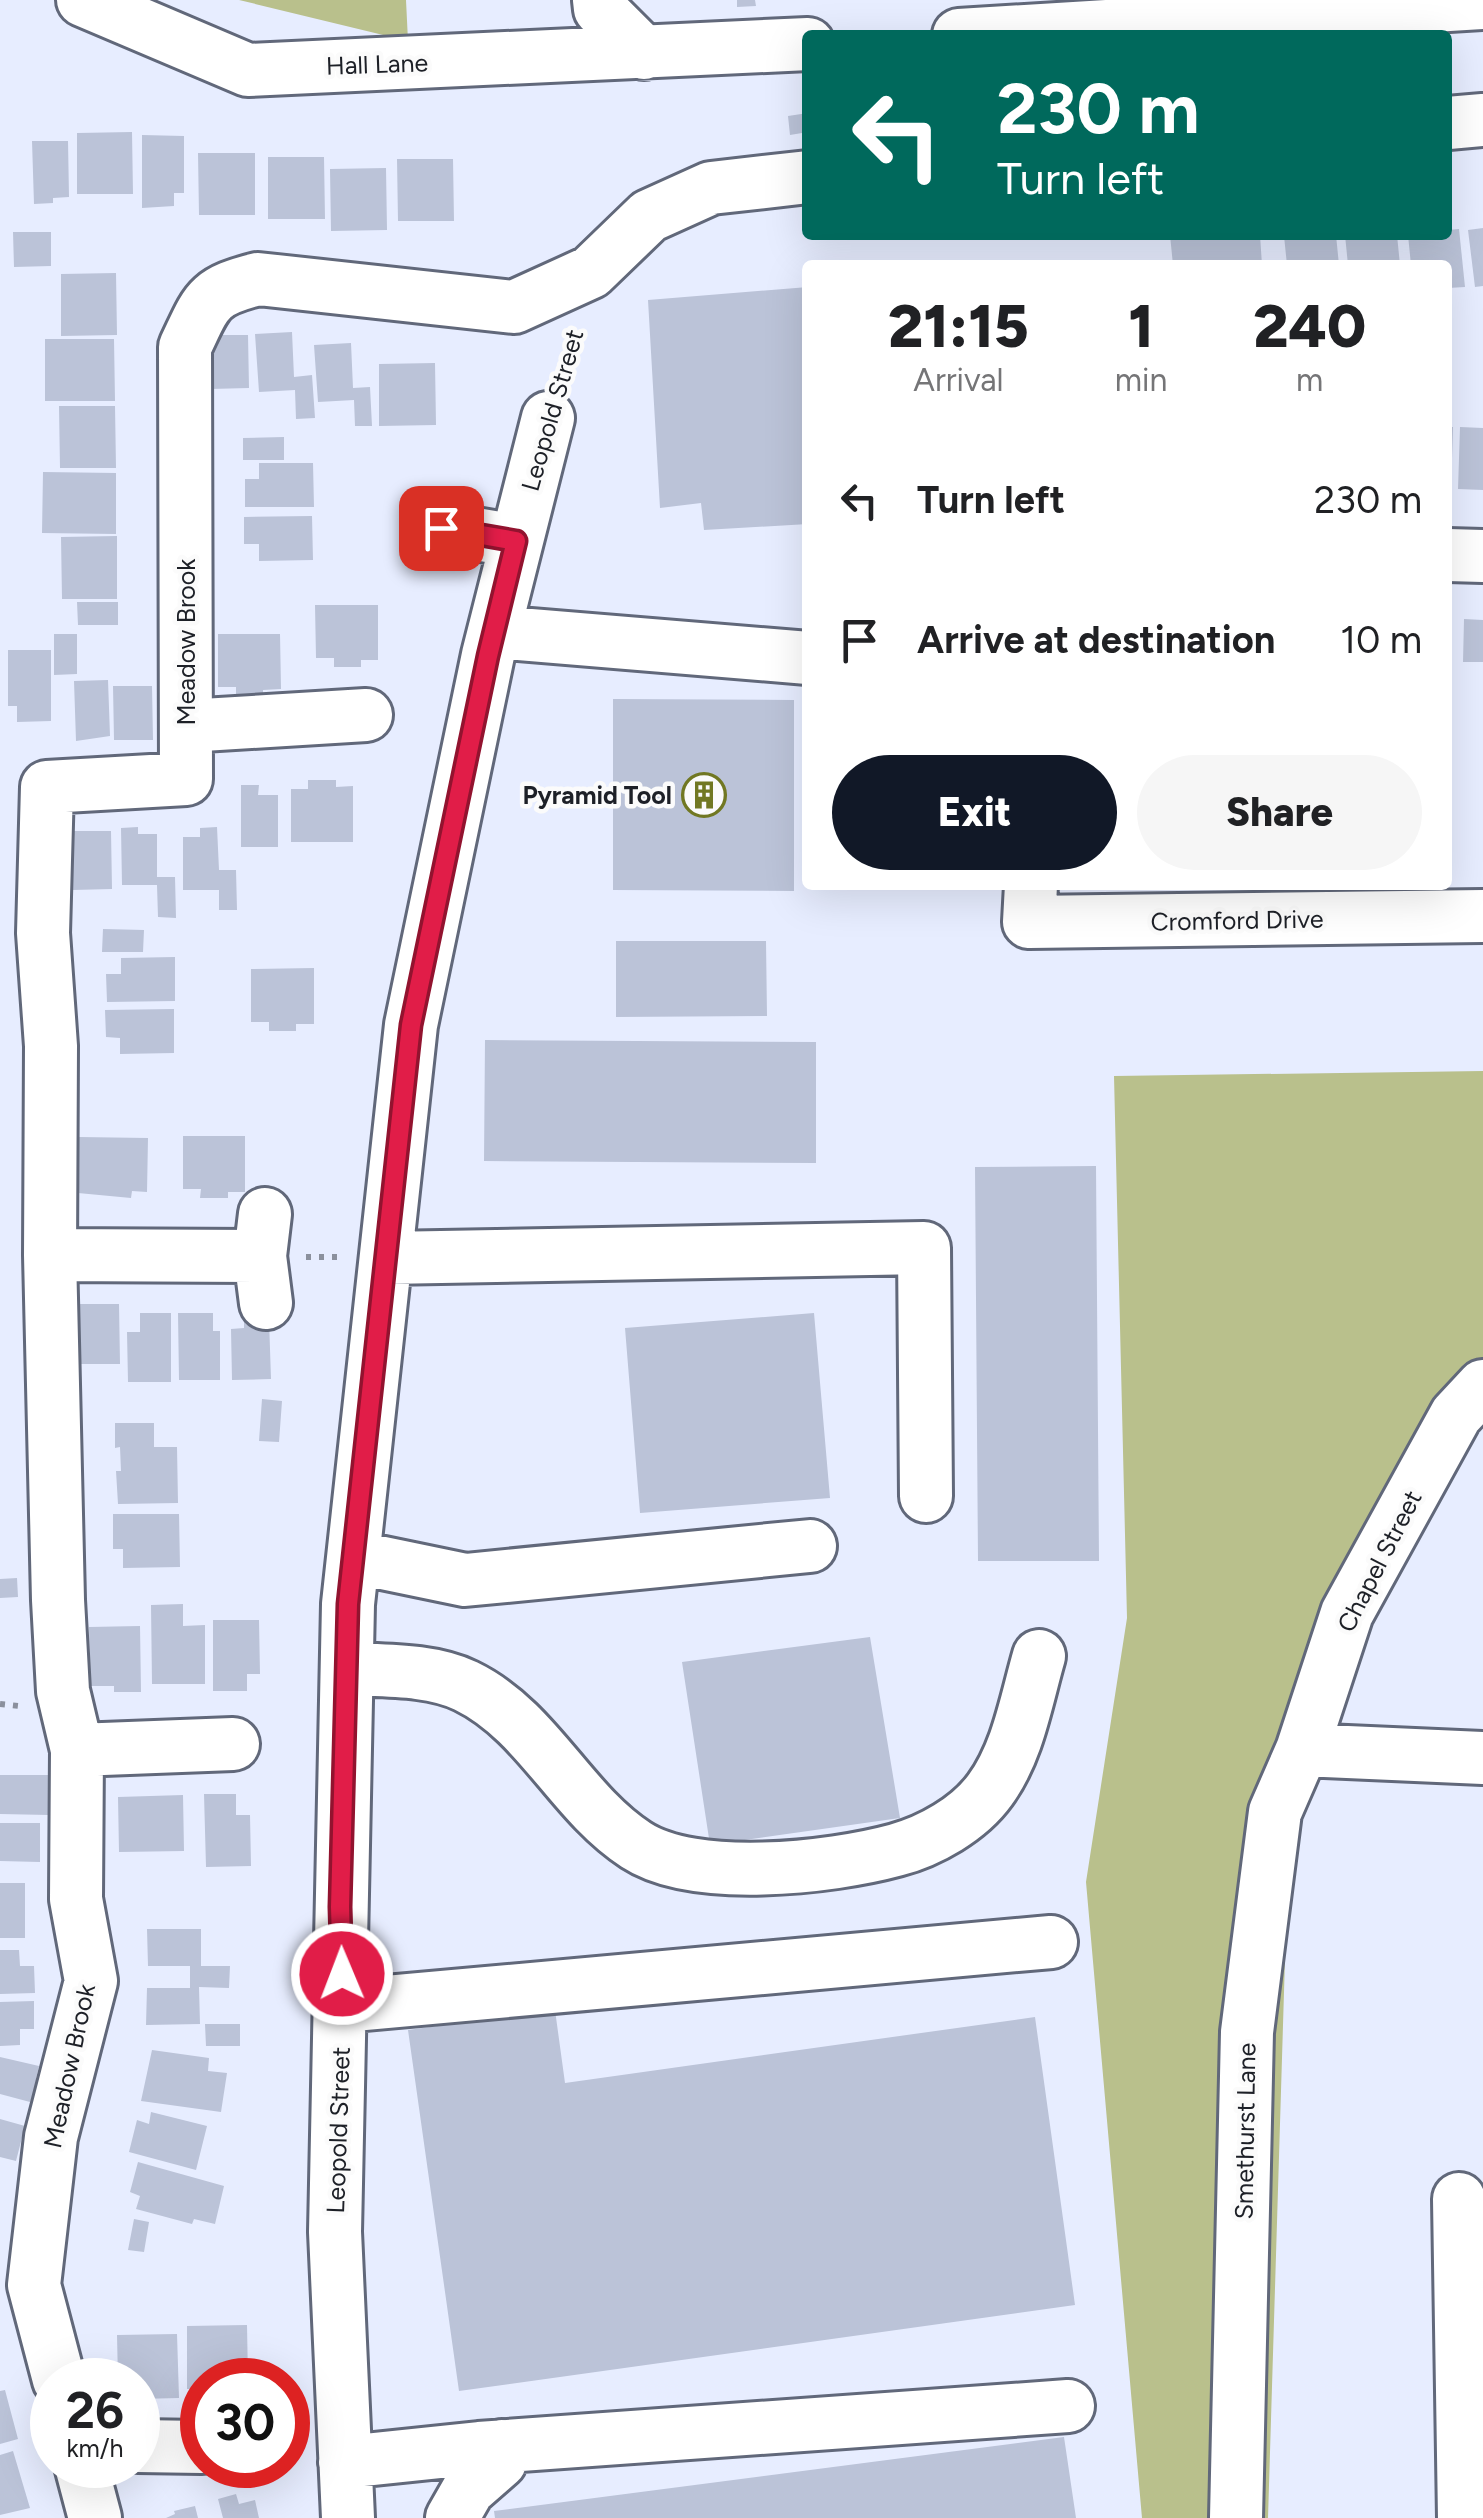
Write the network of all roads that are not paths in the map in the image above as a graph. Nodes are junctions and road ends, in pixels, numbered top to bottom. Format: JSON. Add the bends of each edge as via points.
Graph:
{"nodes":[{"id":1,"x":83,"y":0,"type":"edge"},
{"id":2,"x":599,"y":0,"type":"edge"},
{"id":3,"x":1458,"y":3,"type":"edge"},
{"id":4,"x":1037,"y":30,"type":"edge"},
{"id":5,"x":802,"y":44,"type":"edge"},
{"id":6,"x":665,"y":53,"type":"junction"},
{"id":7,"x":1483,"y":120,"type":"edge"},
{"id":8,"x":1452,"y":123,"type":"edge"},
{"id":9,"x":802,"y":178,"type":"edge"},
{"id":10,"x":548,"y":418,"type":"road end"},
{"id":11,"x":441,"y":528,"type":"dead end"},
{"id":12,"x":516,"y":541,"type":"junction"},
{"id":13,"x":1452,"y":555,"type":"edge"},
{"id":14,"x":1483,"y":556,"type":"edge"},
{"id":15,"x":494,"y":632,"type":"junction"},
{"id":16,"x":802,"y":658,"type":"edge"},
{"id":17,"x":366,"y":715,"type":"dead end"},
{"id":18,"x":186,"y":726,"type":"junction"},
{"id":19,"x":1031,"y":890,"type":"edge"},
{"id":20,"x":1392,"y":901,"type":"edge"},
{"id":21,"x":1483,"y":916,"type":"edge"},
{"id":22,"x":50,"y":1254,"type":"junction"},
{"id":23,"x":264,"y":1258,"type":"road end"},
{"id":24,"x":386,"y":1258,"type":"junction"},
{"id":25,"x":1483,"y":1386,"type":"edge"},
{"id":26,"x":926,"y":1496,"type":"dead end"},
{"id":27,"x":810,"y":1546,"type":"dead end"},
{"id":28,"x":354,"y":1557,"type":"junction"},
{"id":29,"x":1040,"y":1656,"type":"dead end"},
{"id":30,"x":346,"y":1669,"type":"junction"},
{"id":31,"x":233,"y":1744,"type":"dead end"},
{"id":32,"x":77,"y":1750,"type":"junction"},
{"id":33,"x":1302,"y":1750,"type":"junction"},
{"id":34,"x":1483,"y":1758,"type":"edge"},
{"id":35,"x":1052,"y":1942,"type":"dead end"},
{"id":36,"x":342,"y":2006,"type":"junction"},
{"id":37,"x":1459,"y":2199,"type":"dead end"},
{"id":38,"x":53,"y":2358,"type":"edge"},
{"id":39,"x":1068,"y":2406,"type":"dead end"},
{"id":40,"x":502,"y":2446,"type":"junction"},
{"id":41,"x":344,"y":2462,"type":"junction"},
{"id":42,"x":87,"y":2488,"type":"edge"},
{"id":43,"x":95,"y":2518,"type":"edge"},
{"id":44,"x":348,"y":2518,"type":"edge"},
{"id":45,"x":452,"y":2518,"type":"edge"},
{"id":46,"x":1236,"y":2518,"type":"edge"},
{"id":47,"x":1464,"y":2518,"type":"edge"}],
"edges":[{"from":1,"to":6,"type":"street","name":"Hall Lane","via":[[248,70]]},
{"from":2,"to":6,"type":"street","via":[[600,9]]},
{"from":3,"to":4,"type":"street"},
{"from":5,"to":6,"type":"street","name":"Hall Lane"},
{"from":7,"to":8,"type":"street"},
{"from":9,"to":18,"type":"street","name":"Meadow Brook","via":[[711,188],[649,216],[591,272],[514,307],[258,279],[208,298],[185,347]]},
{"from":10,"to":12,"type":"street","name":"Leopold Street"},
{"from":11,"to":12,"type":"street"},
{"from":12,"to":15,"type":"street","name":"Leopold Street"},
{"from":13,"to":14,"type":"street"},
{"from":15,"to":16,"type":"street"},
{"from":15,"to":24,"type":"street","name":"Leopold Street","via":[[411,1025]]},
{"from":17,"to":18,"type":"street"},
{"from":18,"to":22,"type":"street","name":"Meadow Brook","via":[[186,778],[46,787]]},
{"from":19,"to":20,"type":"street","name":"Cromford Drive","via":[[1029,922]]},
{"from":20,"to":21,"type":"street","name":"Cromford Drive"},
{"from":22,"to":23,"type":"street"},
{"from":22,"to":32,"type":"street","name":"Meadow Brook","via":[[58,1600],[63,1691]]},
{"from":24,"to":26,"type":"street","via":[[924,1248]]},
{"from":24,"to":28,"type":"street","name":"Leopold Street"},
{"from":25,"to":33,"type":"street","name":"Chapel Street","via":[[1456,1415],[1346,1613]]},
{"from":27,"to":28,"type":"street","via":[[464,1580]]},
{"from":28,"to":30,"type":"street","name":"Leopold Street"},
{"from":29,"to":30,"type":"street","via":[[1011,1752],[989,1792],[950,1828],[896,1850],[736,1870],[684,1865],[638,1847],[604,1821],[540,1745],[464,1684]]},
{"from":30,"to":36,"type":"street","name":"Leopold Street"},
{"from":31,"to":32,"type":"street"},
{"from":32,"to":38,"type":"street","name":"Meadow Brook","via":[[76,1899],[91,1980],[51,2137],[34,2286]]},
{"from":33,"to":34,"type":"street"},
{"from":33,"to":46,"type":"street","name":"Smethurst Lane","via":[[1275,1812],[1247,2032]]},
{"from":35,"to":36,"type":"street"},
{"from":36,"to":41,"type":"street","name":"Leopold Street","via":[[335,2232]]},
{"from":37,"to":47,"type":"street"},
{"from":39,"to":40,"type":"street"},
{"from":40,"to":41,"type":"street"},
{"from":40,"to":45,"type":"street","via":[[500,2462],[468,2490]]},
{"from":41,"to":44,"type":"street","name":"Leopold Street"},
{"from":42,"to":43,"type":"street"}]}
